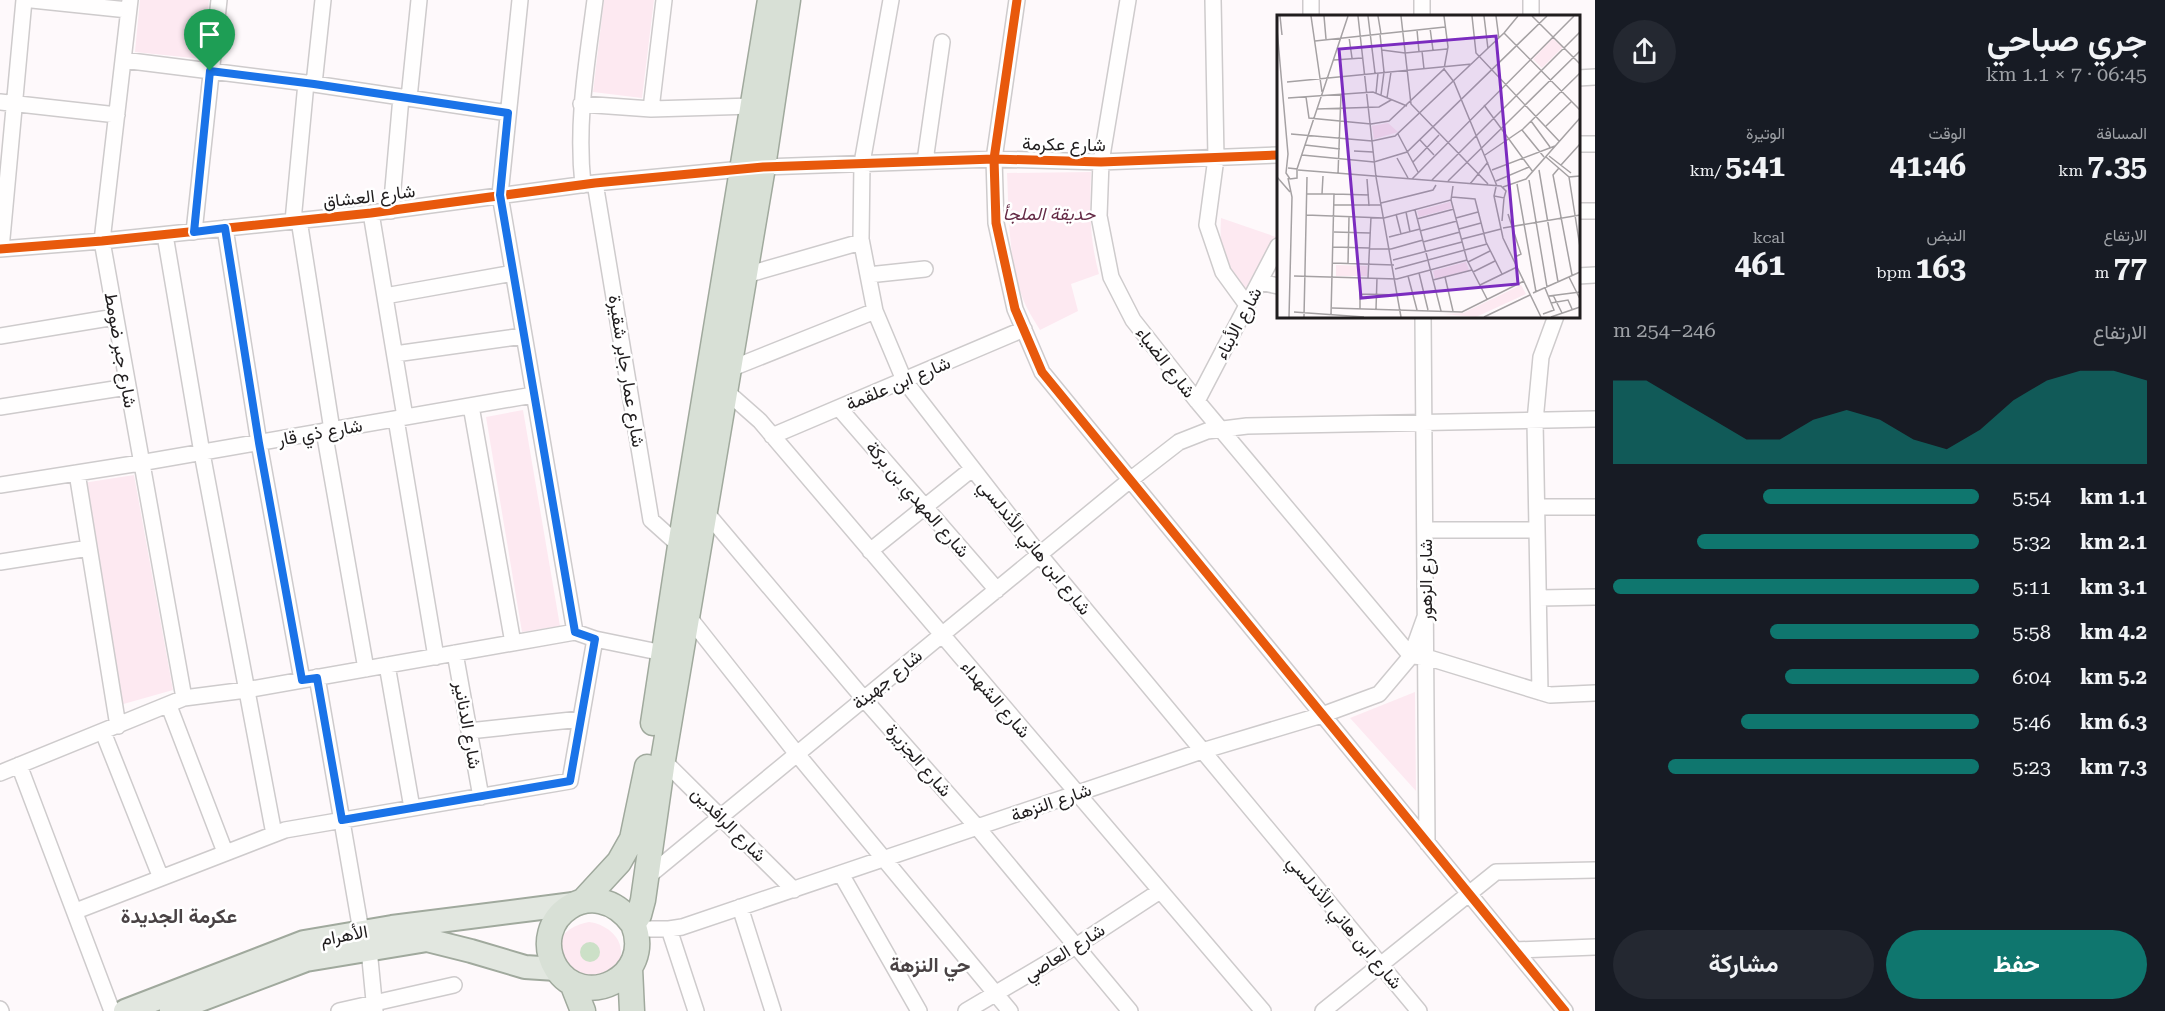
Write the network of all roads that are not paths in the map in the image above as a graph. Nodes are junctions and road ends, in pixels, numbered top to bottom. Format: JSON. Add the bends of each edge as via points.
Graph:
{"nodes":[{"id":1,"x":24,"y":0,"type":"edge"},
{"id":2,"x":32,"y":0,"type":"edge"},
{"id":3,"x":219,"y":0,"type":"edge"},
{"id":4,"x":323,"y":0,"type":"edge"},
{"id":5,"x":419,"y":0,"type":"edge"},
{"id":6,"x":520,"y":0,"type":"edge"},
{"id":7,"x":595,"y":0,"type":"edge"},
{"id":8,"x":664,"y":0,"type":"edge"},
{"id":9,"x":770,"y":0,"type":"edge"},
{"id":10,"x":788,"y":0,"type":"edge"},
{"id":11,"x":891,"y":0,"type":"edge"},
{"id":12,"x":1017,"y":0,"type":"edge"},
{"id":13,"x":1128,"y":0,"type":"edge"},
{"id":14,"x":1213,"y":0,"type":"edge"},
{"id":15,"x":129,"y":5,"type":"edge"},
{"id":16,"x":942,"y":42,"type":"dead end"},
{"id":17,"x":123,"y":60,"type":"junction"},
{"id":18,"x":210,"y":71,"type":"junction"},
{"id":19,"x":1595,"y":77,"type":"edge"},
{"id":20,"x":1580,"y":78,"type":"edge"},
{"id":21,"x":310,"y":84,"type":"junction"},
{"id":22,"x":405,"y":98,"type":"junction"},
{"id":23,"x":7,"y":102,"type":"edge"},
{"id":24,"x":581,"y":104,"type":"junction"},
{"id":25,"x":753,"y":106,"type":"junction"},
{"id":26,"x":651,"y":109,"type":"junction"},
{"id":27,"x":508,"y":113,"type":"junction"},
{"id":28,"x":117,"y":115,"type":"junction"},
{"id":29,"x":1277,"y":155,"type":"edge"},
{"id":30,"x":1216,"y":158,"type":"junction"},
{"id":31,"x":994,"y":159,"type":"junction"},
{"id":32,"x":925,"y":161,"type":"junction"},
{"id":33,"x":1101,"y":162,"type":"junction"},
{"id":34,"x":862,"y":163,"type":"junction"},
{"id":35,"x":753,"y":168,"type":"junction"},
{"id":36,"x":589,"y":184,"type":"junction"},
{"id":37,"x":500,"y":195,"type":"junction"},
{"id":38,"x":391,"y":211,"type":"junction"},
{"id":39,"x":371,"y":213,"type":"junction"},
{"id":40,"x":296,"y":221,"type":"junction"},
{"id":41,"x":225,"y":228,"type":"junction"},
{"id":42,"x":194,"y":232,"type":"junction"},
{"id":43,"x":165,"y":235,"type":"junction"},
{"id":44,"x":102,"y":241,"type":"junction"},
{"id":45,"x":861,"y":242,"type":"junction"},
{"id":46,"x":1277,"y":248,"type":"edge"},
{"id":47,"x":1,"y":249,"type":"edge"},
{"id":48,"x":925,"y":269,"type":"dead end"},
{"id":49,"x":513,"y":273,"type":"junction"},
{"id":50,"x":746,"y":274,"type":"junction"},
{"id":51,"x":868,"y":275,"type":"junction"},
{"id":52,"x":1595,"y":275,"type":"edge"},
{"id":53,"x":1580,"y":276,"type":"edge"},
{"id":54,"x":1260,"y":282,"type":"junction"},
{"id":55,"x":1277,"y":286,"type":"edge"},
{"id":56,"x":385,"y":296,"type":"junction"},
{"id":57,"x":1247,"y":305,"type":"junction"},
{"id":58,"x":875,"y":311,"type":"junction"},
{"id":59,"x":115,"y":317,"type":"junction"},
{"id":60,"x":1421,"y":318,"type":"edge"},
{"id":61,"x":1555,"y":318,"type":"edge"},
{"id":62,"x":1024,"y":330,"type":"junction"},
{"id":63,"x":0,"y":336,"type":"edge"},
{"id":64,"x":524,"y":336,"type":"junction"},
{"id":65,"x":395,"y":354,"type":"junction"},
{"id":66,"x":728,"y":380,"type":"junction"},
{"id":67,"x":904,"y":380,"type":"junction"},
{"id":68,"x":127,"y":387,"type":"junction"},
{"id":69,"x":533,"y":395,"type":"junction"},
{"id":70,"x":1197,"y":401,"type":"junction"},
{"id":71,"x":0,"y":406,"type":"edge"},
{"id":72,"x":471,"y":406,"type":"junction"},
{"id":73,"x":839,"y":408,"type":"junction"},
{"id":74,"x":401,"y":418,"type":"junction"},
{"id":75,"x":1595,"y":419,"type":"edge"},
{"id":76,"x":1535,"y":421,"type":"junction"},
{"id":77,"x":1424,"y":423,"type":"junction"},
{"id":78,"x":1219,"y":429,"type":"junction"},
{"id":79,"x":328,"y":431,"type":"junction"},
{"id":80,"x":772,"y":436,"type":"junction"},
{"id":81,"x":259,"y":443,"type":"junction"},
{"id":82,"x":202,"y":453,"type":"junction"},
{"id":83,"x":140,"y":463,"type":"junction"},
{"id":84,"x":972,"y":469,"type":"junction"},
{"id":85,"x":77,"y":473,"type":"junction"},
{"id":86,"x":1130,"y":480,"type":"junction"},
{"id":87,"x":0,"y":485,"type":"edge"},
{"id":88,"x":925,"y":507,"type":"junction"},
{"id":89,"x":1537,"y":507,"type":"junction"},
{"id":90,"x":1595,"y":507,"type":"edge"},
{"id":91,"x":705,"y":511,"type":"junction"},
{"id":92,"x":1425,"y":530,"type":"junction"},
{"id":93,"x":1537,"y":530,"type":"junction"},
{"id":94,"x":680,"y":546,"type":"junction"},
{"id":95,"x":89,"y":548,"type":"junction"},
{"id":96,"x":870,"y":551,"type":"junction"},
{"id":97,"x":1039,"y":554,"type":"junction"},
{"id":98,"x":0,"y":562,"type":"edge"},
{"id":99,"x":997,"y":590,"type":"junction"},
{"id":100,"x":1595,"y":597,"type":"edge"},
{"id":101,"x":1539,"y":598,"type":"junction"},
{"id":102,"x":688,"y":616,"type":"junction"},
{"id":103,"x":1425,"y":617,"type":"joint"},
{"id":104,"x":575,"y":632,"type":"junction"},
{"id":105,"x":941,"y":635,"type":"junction"},
{"id":106,"x":595,"y":639,"type":"junction"},
{"id":107,"x":513,"y":643,"type":"junction"},
{"id":108,"x":455,"y":653,"type":"junction"},
{"id":109,"x":663,"y":653,"type":"junction"},
{"id":110,"x":436,"y":657,"type":"junction"},
{"id":111,"x":1418,"y":657,"type":"junction"},
{"id":112,"x":387,"y":665,"type":"junction"},
{"id":113,"x":366,"y":669,"type":"junction"},
{"id":114,"x":310,"y":679,"type":"junction"},
{"id":115,"x":246,"y":690,"type":"junction"},
{"id":116,"x":1540,"y":692,"type":"junction"},
{"id":117,"x":1595,"y":693,"type":"edge"},
{"id":118,"x":184,"y":698,"type":"junction"},
{"id":119,"x":864,"y":699,"type":"junction"},
{"id":120,"x":169,"y":706,"type":"junction"},
{"id":121,"x":1322,"y":714,"type":"junction"},
{"id":122,"x":581,"y":719,"type":"junction"},
{"id":123,"x":118,"y":726,"type":"junction"},
{"id":124,"x":469,"y":731,"type":"junction"},
{"id":125,"x":103,"y":732,"type":"junction"},
{"id":126,"x":1202,"y":751,"type":"junction"},
{"id":127,"x":797,"y":754,"type":"junction"},
{"id":128,"x":663,"y":760,"type":"junction"},
{"id":129,"x":19,"y":765,"type":"junction"},
{"id":130,"x":0,"y":773,"type":"edge"},
{"id":131,"x":1076,"y":793,"type":"junction"},
{"id":132,"x":481,"y":797,"type":"junction"},
{"id":133,"x":412,"y":808,"type":"junction"},
{"id":134,"x":722,"y":816,"type":"junction"},
{"id":135,"x":342,"y":820,"type":"junction"},
{"id":136,"x":978,"y":827,"type":"junction"},
{"id":137,"x":274,"y":834,"type":"junction"},
{"id":138,"x":1427,"y":843,"type":"junction"},
{"id":139,"x":225,"y":852,"type":"junction"},
{"id":140,"x":884,"y":860,"type":"junction"},
{"id":141,"x":1595,"y":870,"type":"edge"},
{"id":142,"x":841,"y":874,"type":"junction"},
{"id":143,"x":161,"y":878,"type":"junction"},
{"id":144,"x":645,"y":879,"type":"junction"},
{"id":145,"x":794,"y":890,"type":"junction"},
{"id":146,"x":1160,"y":891,"type":"junction"},
{"id":147,"x":1469,"y":895,"type":"junction"},
{"id":148,"x":579,"y":902,"type":"junction"},
{"id":149,"x":740,"y":907,"type":"junction"},
{"id":150,"x":76,"y":911,"type":"junction"},
{"id":151,"x":474,"y":917,"type":"junction"},
{"id":152,"x":634,"y":927,"type":"junction"},
{"id":153,"x":669,"y":929,"type":"junction"},
{"id":154,"x":365,"y":940,"type":"junction"},
{"id":155,"x":1076,"y":946,"type":"junction"},
{"id":156,"x":1595,"y":947,"type":"edge"},
{"id":157,"x":1515,"y":950,"type":"junction"},
{"id":158,"x":471,"y":951,"type":"junction"},
{"id":159,"x":1380,"y":965,"type":"junction"},
{"id":160,"x":630,"y":968,"type":"junction"},
{"id":161,"x":564,"y":976,"type":"junction"},
{"id":162,"x":454,"y":985,"type":"dead end"},
{"id":163,"x":996,"y":993,"type":"junction"},
{"id":164,"x":375,"y":1007,"type":"edge"},
{"id":165,"x":176,"y":1010,"type":"edge"},
{"id":166,"x":112,"y":1011,"type":"edge"},
{"id":167,"x":125,"y":1011,"type":"edge"},
{"id":168,"x":339,"y":1011,"type":"edge"},
{"id":169,"x":583,"y":1011,"type":"edge"},
{"id":170,"x":632,"y":1011,"type":"edge"},
{"id":171,"x":696,"y":1011,"type":"edge"},
{"id":172,"x":773,"y":1011,"type":"edge"},
{"id":173,"x":919,"y":1011,"type":"edge"},
{"id":174,"x":966,"y":1011,"type":"edge"},
{"id":175,"x":1010,"y":1011,"type":"edge"},
{"id":176,"x":1130,"y":1011,"type":"edge"},
{"id":177,"x":1263,"y":1011,"type":"edge"},
{"id":178,"x":1323,"y":1011,"type":"edge"},
{"id":179,"x":1419,"y":1011,"type":"edge"},
{"id":180,"x":1565,"y":1011,"type":"edge"}],
"edges":[{"from":1,"to":23,"type":"street"},
{"from":2,"to":15,"type":"street"},
{"from":3,"to":18,"type":"street"},
{"from":4,"to":21,"type":"street"},
{"from":5,"to":22,"type":"street"},
{"from":6,"to":27,"type":"street"},
{"from":7,"to":24,"type":"street","name":"شارع عمار جابر شقيرة"},
{"from":8,"to":26,"type":"street"},
{"from":9,"to":25,"type":"highway"},
{"from":10,"to":35,"type":"highway"},
{"from":11,"to":34,"type":"street","name":"شارع ابن هاني الأندلسي"},
{"from":12,"to":31,"type":"street"},
{"from":13,"to":33,"type":"street","name":"شارع الضياء"},
{"from":14,"to":30,"type":"street"},
{"from":15,"to":17,"type":"street","name":"شارع جبر ضومط"},
{"from":16,"to":32,"type":"street"},
{"from":17,"to":18,"type":"street"},
{"from":17,"to":28,"type":"street","name":"شارع جبر ضومط"},
{"from":18,"to":21,"type":"street"},
{"from":18,"to":42,"type":"street"},
{"from":19,"to":20,"type":"street"},
{"from":21,"to":22,"type":"street"},
{"from":21,"to":40,"type":"street"},
{"from":22,"to":27,"type":"street"},
{"from":22,"to":38,"type":"street"},
{"from":23,"to":28,"type":"street"},
{"from":23,"to":47,"type":"street"},
{"from":24,"to":26,"type":"street"},
{"from":24,"to":36,"type":"street","name":"شارع عمار جابر شقيرة","via":[[579,140]]},
{"from":25,"to":26,"type":"street"},
{"from":25,"to":35,"type":"highway"},
{"from":27,"to":37,"type":"street"},
{"from":28,"to":44,"type":"street","name":"شارع جبر ضومط"},
{"from":29,"to":30,"type":"street","name":"شارع عكرمة"},
{"from":30,"to":33,"type":"street","name":"شارع عكرمة"},
{"from":30,"to":57,"type":"street","via":[[1207,225],[1223,272]]},
{"from":31,"to":32,"type":"street","name":"شارع عكرمة"},
{"from":31,"to":33,"type":"street","name":"شارع عكرمة"},
{"from":31,"to":62,"type":"street","via":[[996,223],[1015,309]]},
{"from":32,"to":34,"type":"street","name":"شارع عكرمة"},
{"from":33,"to":70,"type":"street","name":"شارع الضياء","via":[[1099,216],[1111,277],[1133,320]]},
{"from":34,"to":35,"type":"street","name":"شارع عكرمة"},
{"from":34,"to":45,"type":"street","name":"شارع ابن هاني الأندلسي"},
{"from":35,"to":36,"type":"street","name":"شارع العشاق"},
{"from":35,"to":50,"type":"highway"},
{"from":35,"to":94,"type":"highway"},
{"from":36,"to":37,"type":"street","name":"شارع العشاق"},
{"from":36,"to":94,"type":"street","name":"شارع عمار جابر شقيرة","via":[[651,520]]},
{"from":37,"to":38,"type":"street","name":"شارع العشاق"},
{"from":37,"to":49,"type":"street"},
{"from":38,"to":39,"type":"street","name":"شارع العشاق"},
{"from":39,"to":40,"type":"street","name":"شارع العشاق"},
{"from":39,"to":56,"type":"street"},
{"from":40,"to":41,"type":"street","name":"شارع العشاق"},
{"from":40,"to":79,"type":"street"},
{"from":41,"to":42,"type":"street","name":"شارع العشاق"},
{"from":41,"to":81,"type":"street"},
{"from":42,"to":43,"type":"street","name":"شارع العشاق"},
{"from":43,"to":44,"type":"street","name":"شارع العشاق"},
{"from":43,"to":82,"type":"street"},
{"from":44,"to":47,"type":"street","name":"شارع العشاق"},
{"from":44,"to":59,"type":"street","name":"شارع جبر ضومط"},
{"from":45,"to":50,"type":"street"},
{"from":45,"to":51,"type":"street","name":"شارع ابن هاني الأندلسي"},
{"from":46,"to":54,"type":"street","name":"شارع الأبناء"},
{"from":48,"to":51,"type":"street"},
{"from":49,"to":56,"type":"street"},
{"from":49,"to":64,"type":"street"},
{"from":50,"to":66,"type":"highway"},
{"from":51,"to":58,"type":"street","name":"شارع ابن هاني الأندلسي"},
{"from":52,"to":53,"type":"street"},
{"from":54,"to":55,"type":"street"},
{"from":54,"to":57,"type":"street","name":"شارع الأبناء"},
{"from":56,"to":65,"type":"street"},
{"from":57,"to":70,"type":"street","name":"شارع الأبناء"},
{"from":58,"to":66,"type":"street"},
{"from":58,"to":67,"type":"street","name":"شارع ابن هاني الأندلسي"},
{"from":59,"to":63,"type":"street"},
{"from":59,"to":68,"type":"street","name":"شارع جبر ضومط"},
{"from":60,"to":77,"type":"street","name":"شارع الزهور"},
{"from":61,"to":76,"type":"street","via":[[1541,357]]},
{"from":62,"to":67,"type":"street","name":"شارع ابن علقمة"},
{"from":62,"to":86,"type":"street","via":[[1042,372]]},
{"from":64,"to":65,"type":"street"},
{"from":64,"to":69,"type":"street"},
{"from":65,"to":74,"type":"street"},
{"from":66,"to":80,"type":"street","name":"شارع الشهداء"},
{"from":66,"to":91,"type":"highway"},
{"from":67,"to":73,"type":"street","name":"شارع ابن علقمة"},
{"from":67,"to":84,"type":"street","name":"شارع ابن هاني الأندلسي"},
{"from":68,"to":71,"type":"street"},
{"from":68,"to":83,"type":"street","name":"شارع جبر ضومط"},
{"from":69,"to":72,"type":"street","name":"شارع ذي قار"},
{"from":69,"to":104,"type":"street"},
{"from":70,"to":78,"type":"street","name":"شارع الضياء"},
{"from":72,"to":74,"type":"street","name":"شارع ذي قار"},
{"from":72,"to":107,"type":"street"},
{"from":73,"to":80,"type":"street","name":"شارع ابن علقمة"},
{"from":73,"to":88,"type":"street","name":"شارع المهدي بن بركة"},
{"from":74,"to":79,"type":"street","name":"شارع ذي قار"},
{"from":74,"to":110,"type":"street"},
{"from":75,"to":76,"type":"street","name":"شارع جهينة"},
{"from":76,"to":77,"type":"street","name":"شارع جهينة"},
{"from":76,"to":89,"type":"street"},
{"from":77,"to":78,"type":"street","name":"شارع جهينة"},
{"from":77,"to":92,"type":"street","name":"شارع الزهور"},
{"from":78,"to":86,"type":"street","name":"شارع جهينة","via":[[1179,442]]},
{"from":78,"to":111,"type":"street","name":"شارع الضياء"},
{"from":79,"to":81,"type":"street","name":"شارع ذي قار"},
{"from":79,"to":113,"type":"street"},
{"from":80,"to":96,"type":"street","name":"شارع الشهداء"},
{"from":81,"to":82,"type":"street","name":"شارع ذي قار"},
{"from":81,"to":114,"type":"street"},
{"from":82,"to":83,"type":"street","name":"شارع ذي قار"},
{"from":82,"to":115,"type":"street"},
{"from":83,"to":85,"type":"street","name":"شارع ذي قار"},
{"from":83,"to":118,"type":"street","name":"شارع جبر ضومط"},
{"from":84,"to":88,"type":"street"},
{"from":84,"to":97,"type":"street","name":"شارع ابن هاني الأندلسي"},
{"from":85,"to":87,"type":"street","name":"شارع ذي قار"},
{"from":85,"to":95,"type":"street"},
{"from":86,"to":97,"type":"street","name":"شارع جهينة"},
{"from":86,"to":121,"type":"street"},
{"from":88,"to":96,"type":"street"},
{"from":88,"to":99,"type":"street","name":"شارع المهدي بن بركة"},
{"from":89,"to":90,"type":"street"},
{"from":89,"to":93,"type":"street"},
{"from":91,"to":102,"type":"highway"},
{"from":91,"to":119,"type":"street","name":"شارع الجزيرة"},
{"from":92,"to":93,"type":"street"},
{"from":92,"to":103,"type":"street","name":"شارع الزهور"},
{"from":93,"to":101,"type":"street"},
{"from":94,"to":109,"type":"highway"},
{"from":95,"to":98,"type":"street"},
{"from":95,"to":123,"type":"street"},
{"from":96,"to":105,"type":"street","name":"شارع الشهداء"},
{"from":97,"to":99,"type":"street","name":"شارع جهينة"},
{"from":97,"to":126,"type":"street","name":"شارع ابن هاني الأندلسي"},
{"from":99,"to":105,"type":"street","name":"شارع جهينة"},
{"from":100,"to":101,"type":"street"},
{"from":101,"to":116,"type":"street"},
{"from":102,"to":127,"type":"street"},
{"from":102,"to":128,"type":"highway"},
{"from":103,"to":111,"type":"street","name":"شارع النزهة"},
{"from":104,"to":106,"type":"street"},
{"from":104,"to":107,"type":"street"},
{"from":105,"to":119,"type":"street","name":"شارع جهينة"},
{"from":105,"to":131,"type":"street","name":"شارع الشهداء"},
{"from":106,"to":109,"type":"street"},
{"from":106,"to":122,"type":"street"},
{"from":107,"to":108,"type":"street"},
{"from":108,"to":110,"type":"street"},
{"from":108,"to":124,"type":"street","name":"شارع الدنانير"},
{"from":109,"to":148,"type":"highway","via":[[648,763],[632,839],[619,862]]},
{"from":110,"to":112,"type":"street"},
{"from":111,"to":116,"type":"street"},
{"from":111,"to":121,"type":"street","name":"شارع النزهة","via":[[1379,694]]},
{"from":111,"to":138,"type":"street"},
{"from":112,"to":113,"type":"street"},
{"from":112,"to":133,"type":"street"},
{"from":113,"to":114,"type":"street"},
{"from":114,"to":115,"type":"street"},
{"from":114,"to":135,"type":"street"},
{"from":115,"to":118,"type":"street"},
{"from":115,"to":137,"type":"street"},
{"from":116,"to":117,"type":"street"},
{"from":118,"to":120,"type":"street"},
{"from":119,"to":127,"type":"street","name":"شارع جهينة"},
{"from":119,"to":136,"type":"street","name":"شارع الجزيرة"},
{"from":120,"to":123,"type":"street"},
{"from":120,"to":139,"type":"street"},
{"from":121,"to":126,"type":"street","name":"شارع النزهة"},
{"from":121,"to":138,"type":"street"},
{"from":122,"to":124,"type":"street"},
{"from":122,"to":132,"type":"street","via":[[570,781]]},
{"from":123,"to":125,"type":"street"},
{"from":124,"to":132,"type":"street","name":"شارع الدنانير"},
{"from":125,"to":129,"type":"street"},
{"from":125,"to":143,"type":"street"},
{"from":126,"to":131,"type":"street","name":"شارع النزهة"},
{"from":126,"to":159,"type":"street","name":"شارع ابن هاني الأندلسي"},
{"from":127,"to":134,"type":"street","name":"شارع جهينة"},
{"from":127,"to":140,"type":"street"},
{"from":128,"to":134,"type":"street","name":"شارع الرافدين"},
{"from":128,"to":144,"type":"highway"},
{"from":129,"to":130,"type":"street"},
{"from":129,"to":150,"type":"street"},
{"from":131,"to":136,"type":"street","name":"شارع النزهة"},
{"from":131,"to":146,"type":"street","name":"شارع الشهداء"},
{"from":132,"to":133,"type":"street"},
{"from":133,"to":135,"type":"street"},
{"from":134,"to":144,"type":"street","name":"شارع جهينة"},
{"from":134,"to":145,"type":"street","name":"شارع الرافدين"},
{"from":135,"to":137,"type":"street"},
{"from":135,"to":154,"type":"street"},
{"from":136,"to":140,"type":"street","name":"شارع النزهة"},
{"from":136,"to":155,"type":"street","name":"شارع الجزيرة"},
{"from":137,"to":139,"type":"street"},
{"from":138,"to":147,"type":"street"},
{"from":139,"to":143,"type":"street"},
{"from":140,"to":142,"type":"street","name":"شارع النزهة"},
{"from":140,"to":163,"type":"street"},
{"from":141,"to":147,"type":"street","via":[[1496,872]]},
{"from":142,"to":145,"type":"street","name":"شارع النزهة"},
{"from":142,"to":173,"type":"street"},
{"from":143,"to":150,"type":"street"},
{"from":144,"to":152,"type":"highway"},
{"from":145,"to":149,"type":"street","name":"شارع النزهة"},
{"from":146,"to":155,"type":"street","name":"شارع العاصي"},
{"from":146,"to":177,"type":"street","name":"شارع الشهداء"},
{"from":147,"to":157,"type":"street"},
{"from":147,"to":159,"type":"street"},
{"from":148,"to":151,"type":"main road","name":"الأهرام"},
{"from":148,"to":152,"type":"highway","via":[[599,900],[613,904]]},
{"from":148,"to":161,"type":"highway","via":[[558,916],[550,933],[549,952]]},
{"from":149,"to":153,"type":"street","name":"شارع النزهة"},
{"from":149,"to":172,"type":"street"},
{"from":150,"to":166,"type":"street"},
{"from":151,"to":154,"type":"main road","name":"الأهرام"},
{"from":151,"to":158,"type":"main road","via":[[485,934]]},
{"from":152,"to":153,"type":"street","name":"شارع النزهة"},
{"from":152,"to":160,"type":"highway","via":[[638,942]]},
{"from":153,"to":171,"type":"street"},
{"from":154,"to":158,"type":"main road","name":"الأهرام","via":[[427,940]]},
{"from":154,"to":164,"type":"street"},
{"from":154,"to":165,"type":"main road","name":"الأهرام"},
{"from":154,"to":167,"type":"main road","name":"الأهرام","via":[[304,942]]},
{"from":155,"to":163,"type":"street","name":"شارع العاصي"},
{"from":155,"to":176,"type":"street","name":"شارع الجزيرة"},
{"from":156,"to":157,"type":"street"},
{"from":157,"to":180,"type":"street"},
{"from":158,"to":161,"type":"main road","name":"الأهرام"},
{"from":159,"to":178,"type":"street"},
{"from":159,"to":179,"type":"street","name":"شارع ابن هاني الأندلسي"},
{"from":160,"to":161,"type":"highway","via":[[619,981],[604,987],[588,988]]},
{"from":160,"to":170,"type":"highway"},
{"from":161,"to":169,"type":"highway"},
{"from":162,"to":164,"type":"street"},
{"from":163,"to":174,"type":"street","name":"شارع العاصي"},
{"from":163,"to":175,"type":"street"},
{"from":164,"to":168,"type":"street"}]}
